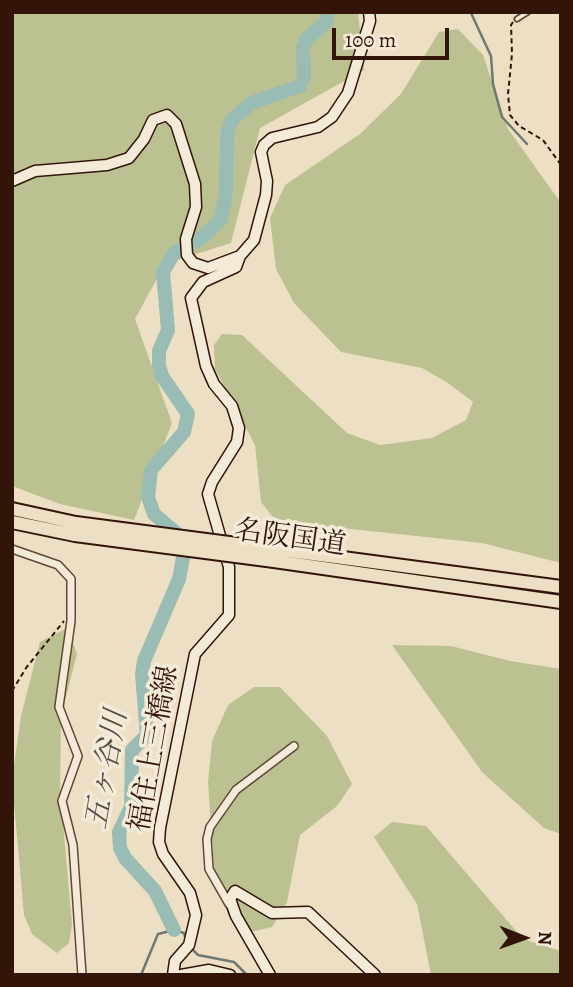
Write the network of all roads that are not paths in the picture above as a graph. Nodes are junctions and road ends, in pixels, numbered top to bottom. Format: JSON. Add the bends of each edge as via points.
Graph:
{"nodes":[{"id":1,"x":369,"y":12,"type":"edge"},
{"id":2,"x":528,"y":12,"type":"edge"},
{"id":3,"x":517,"y":19,"type":"road end"},
{"id":4,"x":12,"y":181,"type":"edge"},
{"id":5,"x":240,"y":256,"type":"junction"},
{"id":6,"x":15,"y":510,"type":"edge"},
{"id":7,"x":12,"y":524,"type":"edge"},
{"id":8,"x":76,"y":529,"type":"junction"},
{"id":9,"x":12,"y":549,"type":"edge"},
{"id":10,"x":274,"y":555,"type":"junction"},
{"id":11,"x":561,"y":587,"type":"edge"},
{"id":12,"x":561,"y":602,"type":"edge"},
{"id":13,"x":294,"y":746,"type":"dead end"},
{"id":14,"x":236,"y":916,"type":"junction"},
{"id":15,"x":82,"y":975,"type":"edge"},
{"id":16,"x":173,"y":975,"type":"edge"},
{"id":17,"x":181,"y":975,"type":"edge"},
{"id":18,"x":230,"y":975,"type":"edge"},
{"id":19,"x":270,"y":975,"type":"edge"},
{"id":20,"x":375,"y":975,"type":"edge"}],
"edges":[{"from":1,"to":5,"type":"main road","name":"福住上三橋線","via":[[348,93],[332,117],[318,127],[272,138],[264,145],[266,195],[254,240]]},
{"from":2,"to":3,"type":"lane"},
{"from":4,"to":5,"type":"main road","via":[[35,171],[107,165],[129,158],[153,120],[167,114],[176,124],[195,184],[196,207],[186,239],[187,255],[193,263],[208,268]]},
{"from":5,"to":16,"type":"main road","name":"福住上三橋線","via":[[236,267],[203,282],[191,298],[206,366],[232,406],[239,428],[237,442],[208,494],[229,566],[229,615],[201,644],[193,661],[160,828],[163,854],[190,893],[196,915],[189,945],[176,961]]},
{"from":6,"to":8,"type":"highway","name":"名阪国道"},
{"from":7,"to":8,"type":"highway","name":"名阪国道","via":[[47,531]]},
{"from":8,"to":10,"type":"highway","name":"名阪国道","bridge":true},
{"from":9,"to":15,"type":"street","via":[[49,561],[71,579],[60,708],[78,762],[62,801],[73,845]]},
{"from":10,"to":11,"type":"highway","name":"名阪国道"},
{"from":10,"to":12,"type":"highway","name":"名阪国道"},
{"from":13,"to":14,"type":"street","via":[[236,790],[210,827],[209,869]]},
{"from":14,"to":19,"type":"main road"},
{"from":14,"to":20,"type":"main road","via":[[230,899],[235,891],[272,913],[308,912]]},
{"from":17,"to":18,"type":"main road","via":[[209,970]]}]}
